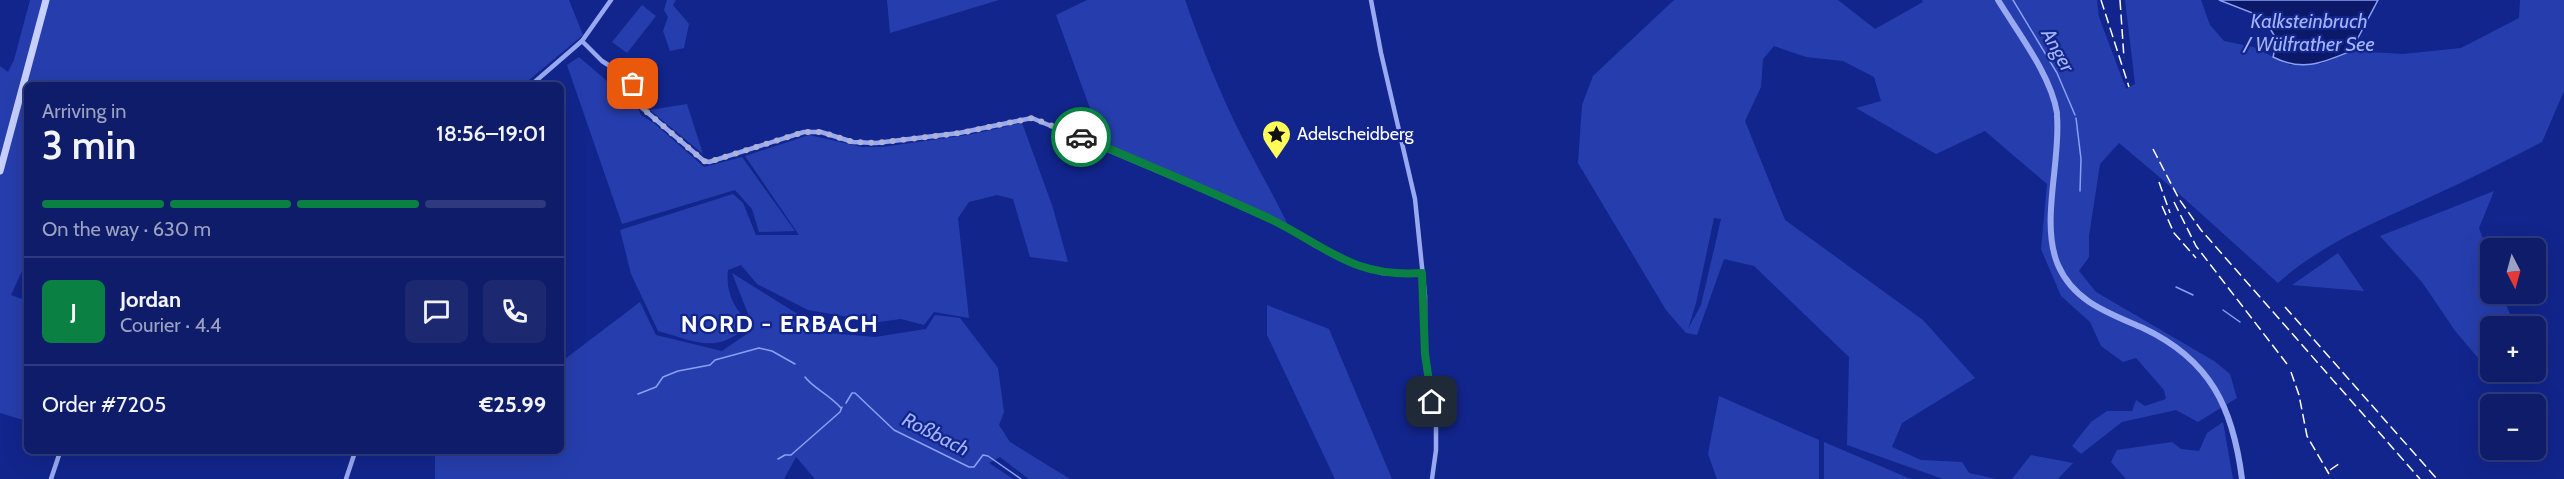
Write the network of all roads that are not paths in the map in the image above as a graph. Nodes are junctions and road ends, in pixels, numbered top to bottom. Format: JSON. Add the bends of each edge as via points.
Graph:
{"nodes":[{"id":1,"x":46,"y":0,"type":"edge"},
{"id":2,"x":611,"y":0,"type":"edge"},
{"id":3,"x":1371,"y":0,"type":"edge"},
{"id":4,"x":1998,"y":0,"type":"edge"},
{"id":5,"x":582,"y":41,"type":"junction"},
{"id":6,"x":535,"y":82,"type":"edge"},
{"id":7,"x":0,"y":171,"type":"edge"},
{"id":8,"x":1422,"y":273,"type":"junction"},
{"id":9,"x":59,"y":454,"type":"edge"},
{"id":10,"x":354,"y":454,"type":"edge"},
{"id":11,"x":51,"y":479,"type":"edge"},
{"id":12,"x":346,"y":479,"type":"edge"},
{"id":13,"x":1432,"y":479,"type":"edge"},
{"id":14,"x":2242,"y":479,"type":"edge"}],
"edges":[{"from":1,"to":7,"type":"main road"},
{"from":2,"to":5,"type":"street"},
{"from":3,"to":8,"type":"street","via":[[1415,199]]},
{"from":4,"to":14,"type":"street","via":[[2054,98],[2057,114],[2052,230],[2062,274],[2084,300],[2173,345],[2199,367],[2212,382],[2230,418]]},
{"from":5,"to":6,"type":"street"},
{"from":5,"to":8,"type":"street","via":[[602,61],[630,79],[641,107],[704,161],[804,132],[876,143],[960,133],[1032,118],[1269,218],[1352,263],[1382,273]]},
{"from":8,"to":13,"type":"street","via":[[1425,354],[1436,418]]},
{"from":9,"to":11,"type":"street"},
{"from":10,"to":12,"type":"street"}]}
